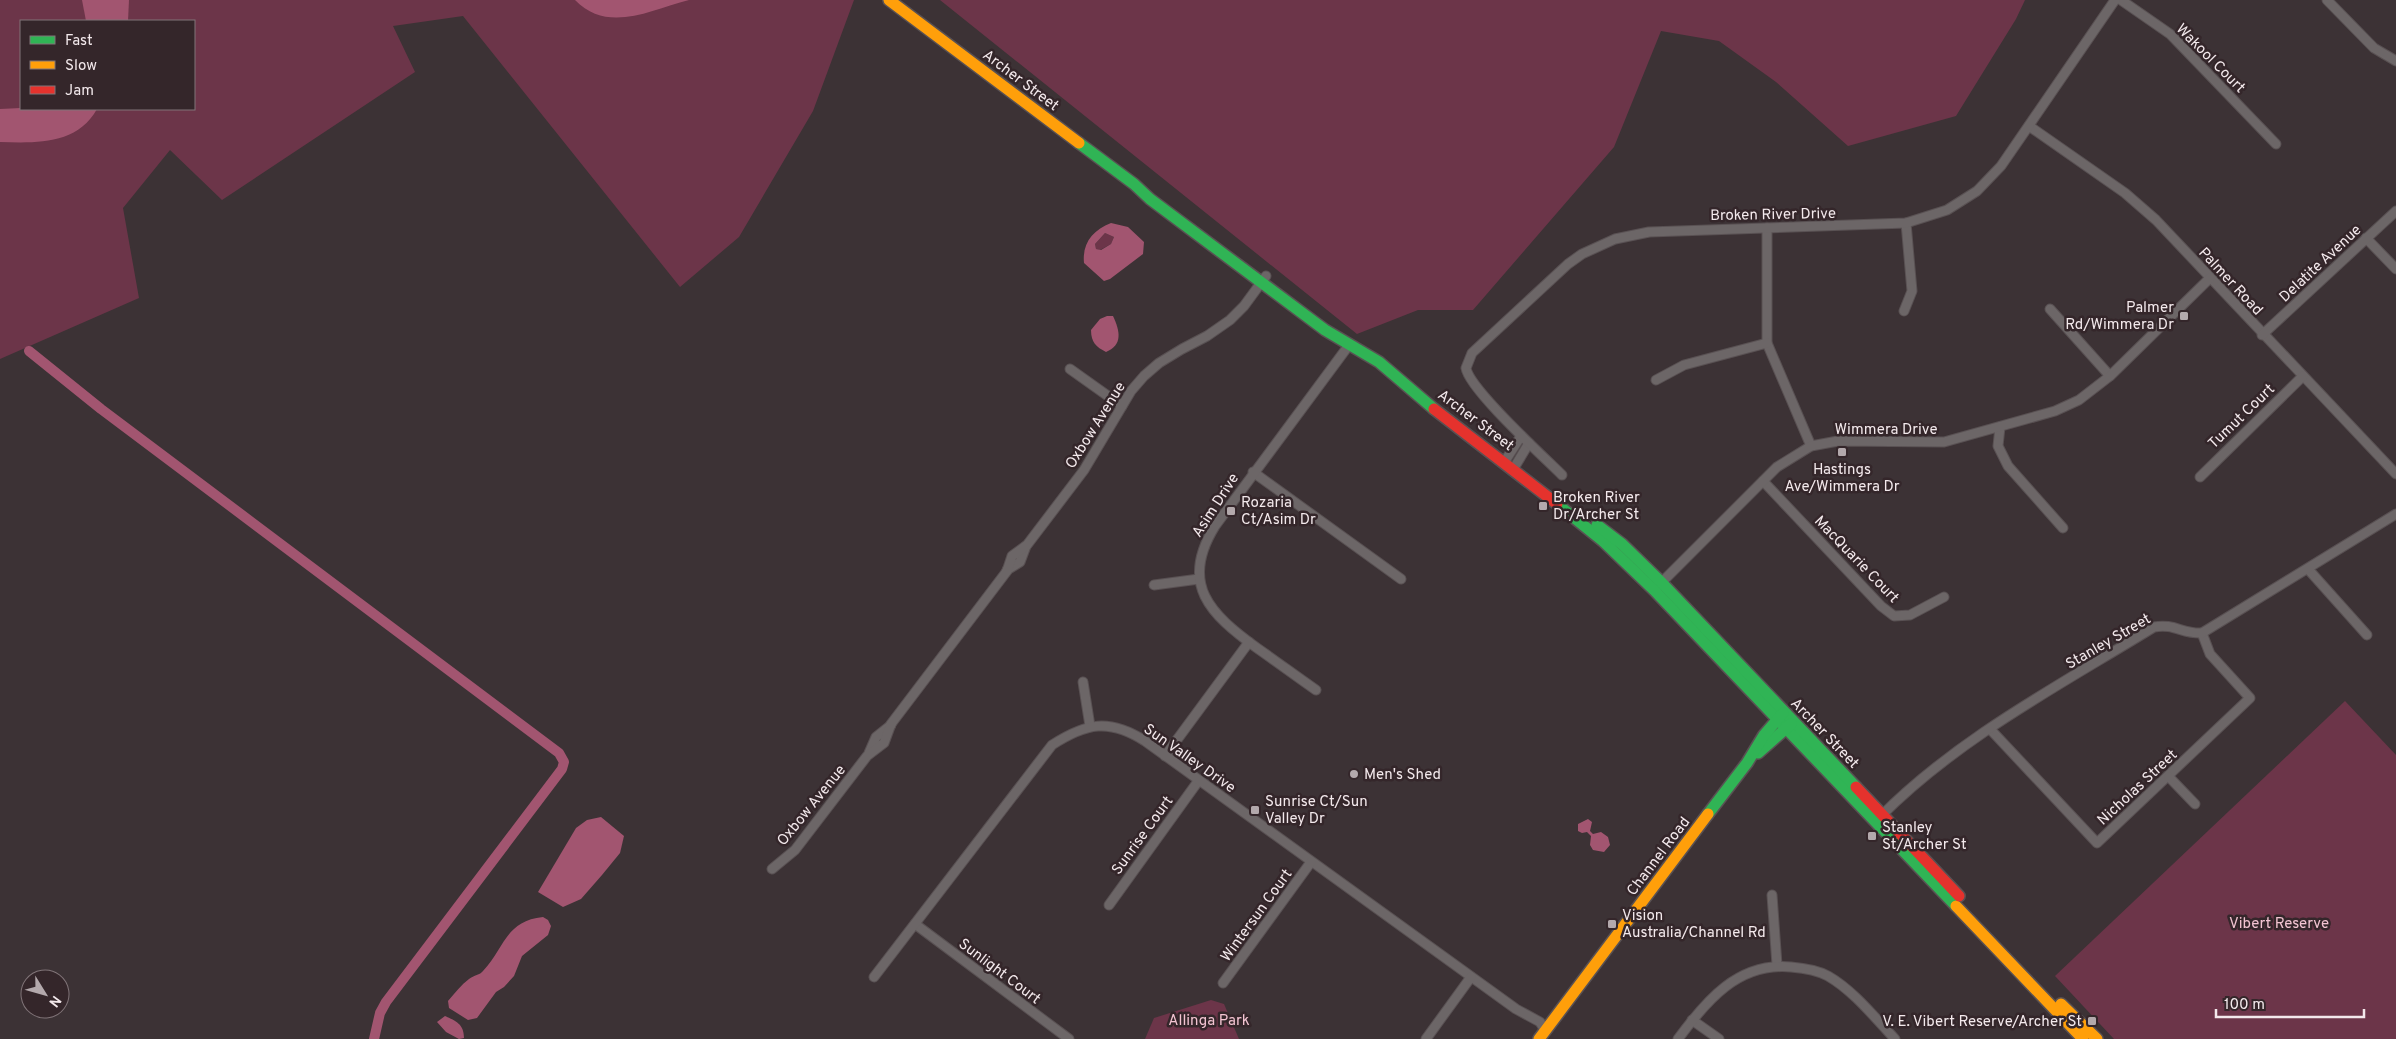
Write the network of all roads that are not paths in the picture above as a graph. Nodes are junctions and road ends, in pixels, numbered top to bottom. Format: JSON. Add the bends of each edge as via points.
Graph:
{"nodes":[{"id":1,"x":889,"y":0,"type":"edge"},
{"id":2,"x":2115,"y":0,"type":"edge"},
{"id":3,"x":2120,"y":0,"type":"edge"},
{"id":4,"x":2327,"y":0,"type":"edge"},
{"id":5,"x":2396,"y":61,"type":"edge"},
{"id":6,"x":2029,"y":126,"type":"junction"},
{"id":7,"x":2276,"y":144,"type":"dead end"},
{"id":8,"x":2396,"y":211,"type":"edge"},
{"id":9,"x":1906,"y":223,"type":"junction"},
{"id":10,"x":1767,"y":228,"type":"junction"},
{"id":11,"x":2366,"y":238,"type":"junction"},
{"id":12,"x":2396,"y":270,"type":"edge"},
{"id":13,"x":2210,"y":278,"type":"junction"},
{"id":14,"x":1264,"y":280,"type":"junction"},
{"id":15,"x":2050,"y":309,"type":"dead end"},
{"id":16,"x":1904,"y":311,"type":"dead end"},
{"id":17,"x":2262,"y":335,"type":"junction"},
{"id":18,"x":1767,"y":343,"type":"junction"},
{"id":19,"x":1352,"y":347,"type":"junction"},
{"id":20,"x":1070,"y":369,"type":"dead end"},
{"id":21,"x":2110,"y":376,"type":"junction"},
{"id":22,"x":2303,"y":376,"type":"junction"},
{"id":23,"x":1656,"y":380,"type":"dead end"},
{"id":24,"x":1122,"y":406,"type":"junction"},
{"id":25,"x":2000,"y":427,"type":"junction"},
{"id":26,"x":1521,"y":436,"type":"junction"},
{"id":27,"x":1529,"y":443,"type":"junction"},
{"id":28,"x":1810,"y":446,"type":"junction"},
{"id":29,"x":1510,"y":464,"type":"junction"},
{"id":30,"x":1253,"y":472,"type":"junction"},
{"id":31,"x":2396,"y":474,"type":"edge"},
{"id":32,"x":1562,"y":475,"type":"dead end"},
{"id":33,"x":2200,"y":477,"type":"dead end"},
{"id":34,"x":1763,"y":481,"type":"junction"},
{"id":35,"x":2396,"y":514,"type":"edge"},
{"id":36,"x":2063,"y":528,"type":"dead end"},
{"id":37,"x":2308,"y":569,"type":"junction"},
{"id":38,"x":1199,"y":579,"type":"junction"},
{"id":39,"x":1401,"y":579,"type":"dead end"},
{"id":40,"x":1154,"y":585,"type":"dead end"},
{"id":41,"x":1658,"y":586,"type":"junction"},
{"id":42,"x":1944,"y":597,"type":"dead end"},
{"id":43,"x":2202,"y":633,"type":"junction"},
{"id":44,"x":2367,"y":635,"type":"dead end"},
{"id":45,"x":1249,"y":642,"type":"junction"},
{"id":46,"x":1083,"y":682,"type":"dead end"},
{"id":47,"x":1316,"y":690,"type":"dead end"},
{"id":48,"x":1780,"y":716,"type":"junction"},
{"id":49,"x":1090,"y":726,"type":"junction"},
{"id":50,"x":1789,"y":726,"type":"junction"},
{"id":51,"x":1990,"y":729,"type":"junction"},
{"id":52,"x":1165,"y":756,"type":"junction"},
{"id":53,"x":1747,"y":764,"type":"junction"},
{"id":54,"x":2168,"y":777,"type":"junction"},
{"id":55,"x":1199,"y":780,"type":"junction"},
{"id":56,"x":2195,"y":804,"type":"dead end"},
{"id":57,"x":1879,"y":818,"type":"junction"},
{"id":58,"x":1311,"y":862,"type":"junction"},
{"id":59,"x":772,"y":869,"type":"dead end"},
{"id":60,"x":1772,"y":895,"type":"dead end"},
{"id":61,"x":1108,"y":906,"type":"dead end"},
{"id":62,"x":915,"y":924,"type":"junction"},
{"id":63,"x":1777,"y":965,"type":"junction"},
{"id":64,"x":874,"y":977,"type":"dead end"},
{"id":65,"x":1471,"y":977,"type":"junction"},
{"id":66,"x":1223,"y":983,"type":"dead end"},
{"id":67,"x":2064,"y":1013,"type":"junction"},
{"id":68,"x":1692,"y":1020,"type":"junction"},
{"id":69,"x":1542,"y":1035,"type":"edge"},
{"id":70,"x":1069,"y":1039,"type":"edge"},
{"id":71,"x":1426,"y":1039,"type":"edge"},
{"id":72,"x":1678,"y":1039,"type":"edge"},
{"id":73,"x":1718,"y":1039,"type":"edge"},
{"id":74,"x":1895,"y":1039,"type":"edge"},
{"id":75,"x":2083,"y":1039,"type":"edge"},
{"id":76,"x":2097,"y":1039,"type":"edge"}],
"edges":[{"from":1,"to":14,"type":"main road","name":"Archer Street"},
{"from":2,"to":6,"type":"street","name":"Broken River Drive"},
{"from":3,"to":7,"type":"street","name":"Wakool Court","via":[[2170,34]]},
{"from":4,"to":5,"type":"street","via":[[2374,48]]},
{"from":6,"to":9,"type":"street","name":"Broken River Drive","via":[[2001,166],[1977,191],[1947,210]]},
{"from":6,"to":13,"type":"street","name":"Palmer Road","via":[[2125,193],[2156,220]]},
{"from":8,"to":11,"type":"street","name":"Delatite Avenue"},
{"from":9,"to":10,"type":"street","name":"Broken River Drive"},
{"from":9,"to":16,"type":"street","via":[[1912,290]]},
{"from":10,"to":18,"type":"street"},
{"from":10,"to":26,"type":"street","name":"Broken River Drive","via":[[1632,234],[1590,250],[1555,275],[1472,353],[1467,364],[1470,379]]},
{"from":11,"to":12,"type":"street"},
{"from":11,"to":17,"type":"street","name":"Delatite Avenue"},
{"from":13,"to":17,"type":"street","name":"Palmer Road"},
{"from":13,"to":21,"type":"street","name":"Wimmera Drive"},
{"from":14,"to":19,"type":"main road","name":"Archer Street","via":[[1325,330]]},
{"from":14,"to":24,"type":"street","name":"Oxbow Avenue","via":[[1230,320],[1144,376]]},
{"from":15,"to":21,"type":"street"},
{"from":17,"to":22,"type":"street","name":"Palmer Road"},
{"from":18,"to":23,"type":"street","via":[[1684,366]]},
{"from":18,"to":28,"type":"street"},
{"from":19,"to":29,"type":"main road","name":"Archer Street","via":[[1374,368]]},
{"from":19,"to":30,"type":"street","name":"Asim Drive"},
{"from":20,"to":24,"type":"street"},
{"from":21,"to":25,"type":"street","name":"Wimmera Drive","via":[[2079,400],[2055,411]]},
{"from":22,"to":31,"type":"street","name":"Palmer Road"},
{"from":22,"to":33,"type":"street","name":"Tumut Court"},
{"from":24,"to":59,"type":"street","name":"Oxbow Avenue","via":[[1084,470],[1027,544],[1020,562],[1007,570],[891,724],[884,742],[868,756],[795,850]]},
{"from":25,"to":28,"type":"street","name":"Wimmera Drive","via":[[1944,442],[1838,440]]},
{"from":25,"to":36,"type":"street","via":[[1998,446],[2008,466]]},
{"from":26,"to":27,"type":"street","name":"Broken River Drive"},
{"from":26,"to":29,"type":"street"},
{"from":27,"to":29,"type":"street"},
{"from":27,"to":32,"type":"street","name":"Broken River Drive"},
{"from":28,"to":34,"type":"street","name":"Wimmera Drive","via":[[1777,467]]},
{"from":29,"to":41,"type":"main road","name":"Archer Street","via":[[1606,538]]},
{"from":30,"to":38,"type":"street","name":"Asim Drive","via":[[1204,544]]},
{"from":30,"to":39,"type":"street"},
{"from":34,"to":41,"type":"street","name":"Wimmera Drive"},
{"from":34,"to":42,"type":"street","name":"MacQuarie Court","via":[[1894,616],[1910,615]]},
{"from":35,"to":37,"type":"street"},
{"from":37,"to":43,"type":"street"},
{"from":37,"to":44,"type":"street"},
{"from":38,"to":40,"type":"street"},
{"from":38,"to":45,"type":"street","name":"Asim Drive","via":[[1210,606],[1227,626]]},
{"from":41,"to":48,"type":"main road","name":"Archer Street"},
{"from":43,"to":51,"type":"street","name":"Stanley Street","via":[[2189,633],[2168,624],[2154,627]]},
{"from":43,"to":54,"type":"street","name":"Nicholas Street","via":[[2210,654],[2250,698]]},
{"from":45,"to":47,"type":"street","name":"Asim Drive"},
{"from":45,"to":52,"type":"street"},
{"from":46,"to":49,"type":"street"},
{"from":48,"to":50,"type":"main road","name":"Archer Street"},
{"from":48,"to":53,"type":"main road","name":"Channel Road"},
{"from":49,"to":52,"type":"street","name":"Sun Valley Drive","via":[[1120,729],[1135,735]]},
{"from":49,"to":62,"type":"street","name":"Sun Valley Drive","via":[[1052,744]]},
{"from":50,"to":53,"type":"main road","name":"Channel Road"},
{"from":50,"to":57,"type":"main road","name":"Archer Street"},
{"from":51,"to":54,"type":"street","name":"Nicholas Street","via":[[2097,843]]},
{"from":51,"to":57,"type":"street","name":"Stanley Street","via":[[1929,771]]},
{"from":52,"to":55,"type":"street","name":"Sun Valley Drive"},
{"from":53,"to":69,"type":"main road","name":"Channel Road"},
{"from":54,"to":56,"type":"street"},
{"from":55,"to":58,"type":"street","name":"Sun Valley Drive"},
{"from":55,"to":61,"type":"street","name":"Sunrise Court"},
{"from":57,"to":67,"type":"main road","name":"Archer Street"},
{"from":58,"to":65,"type":"street","name":"Sun Valley Drive"},
{"from":58,"to":66,"type":"street","name":"Wintersun Court"},
{"from":60,"to":63,"type":"street"},
{"from":62,"to":64,"type":"street","name":"Sun Valley Drive"},
{"from":62,"to":70,"type":"street","name":"Sunlight Court"},
{"from":63,"to":68,"type":"street","via":[[1733,980],[1719,990]]},
{"from":63,"to":74,"type":"street","via":[[1827,975],[1845,987]]},
{"from":65,"to":69,"type":"street","name":"Sun Valley Drive","via":[[1516,1009]]},
{"from":65,"to":71,"type":"street"},
{"from":67,"to":75,"type":"main road","name":"Archer Street"},
{"from":67,"to":76,"type":"main road","name":"Archer Street"},
{"from":68,"to":72,"type":"street"},
{"from":68,"to":73,"type":"street"}]}
